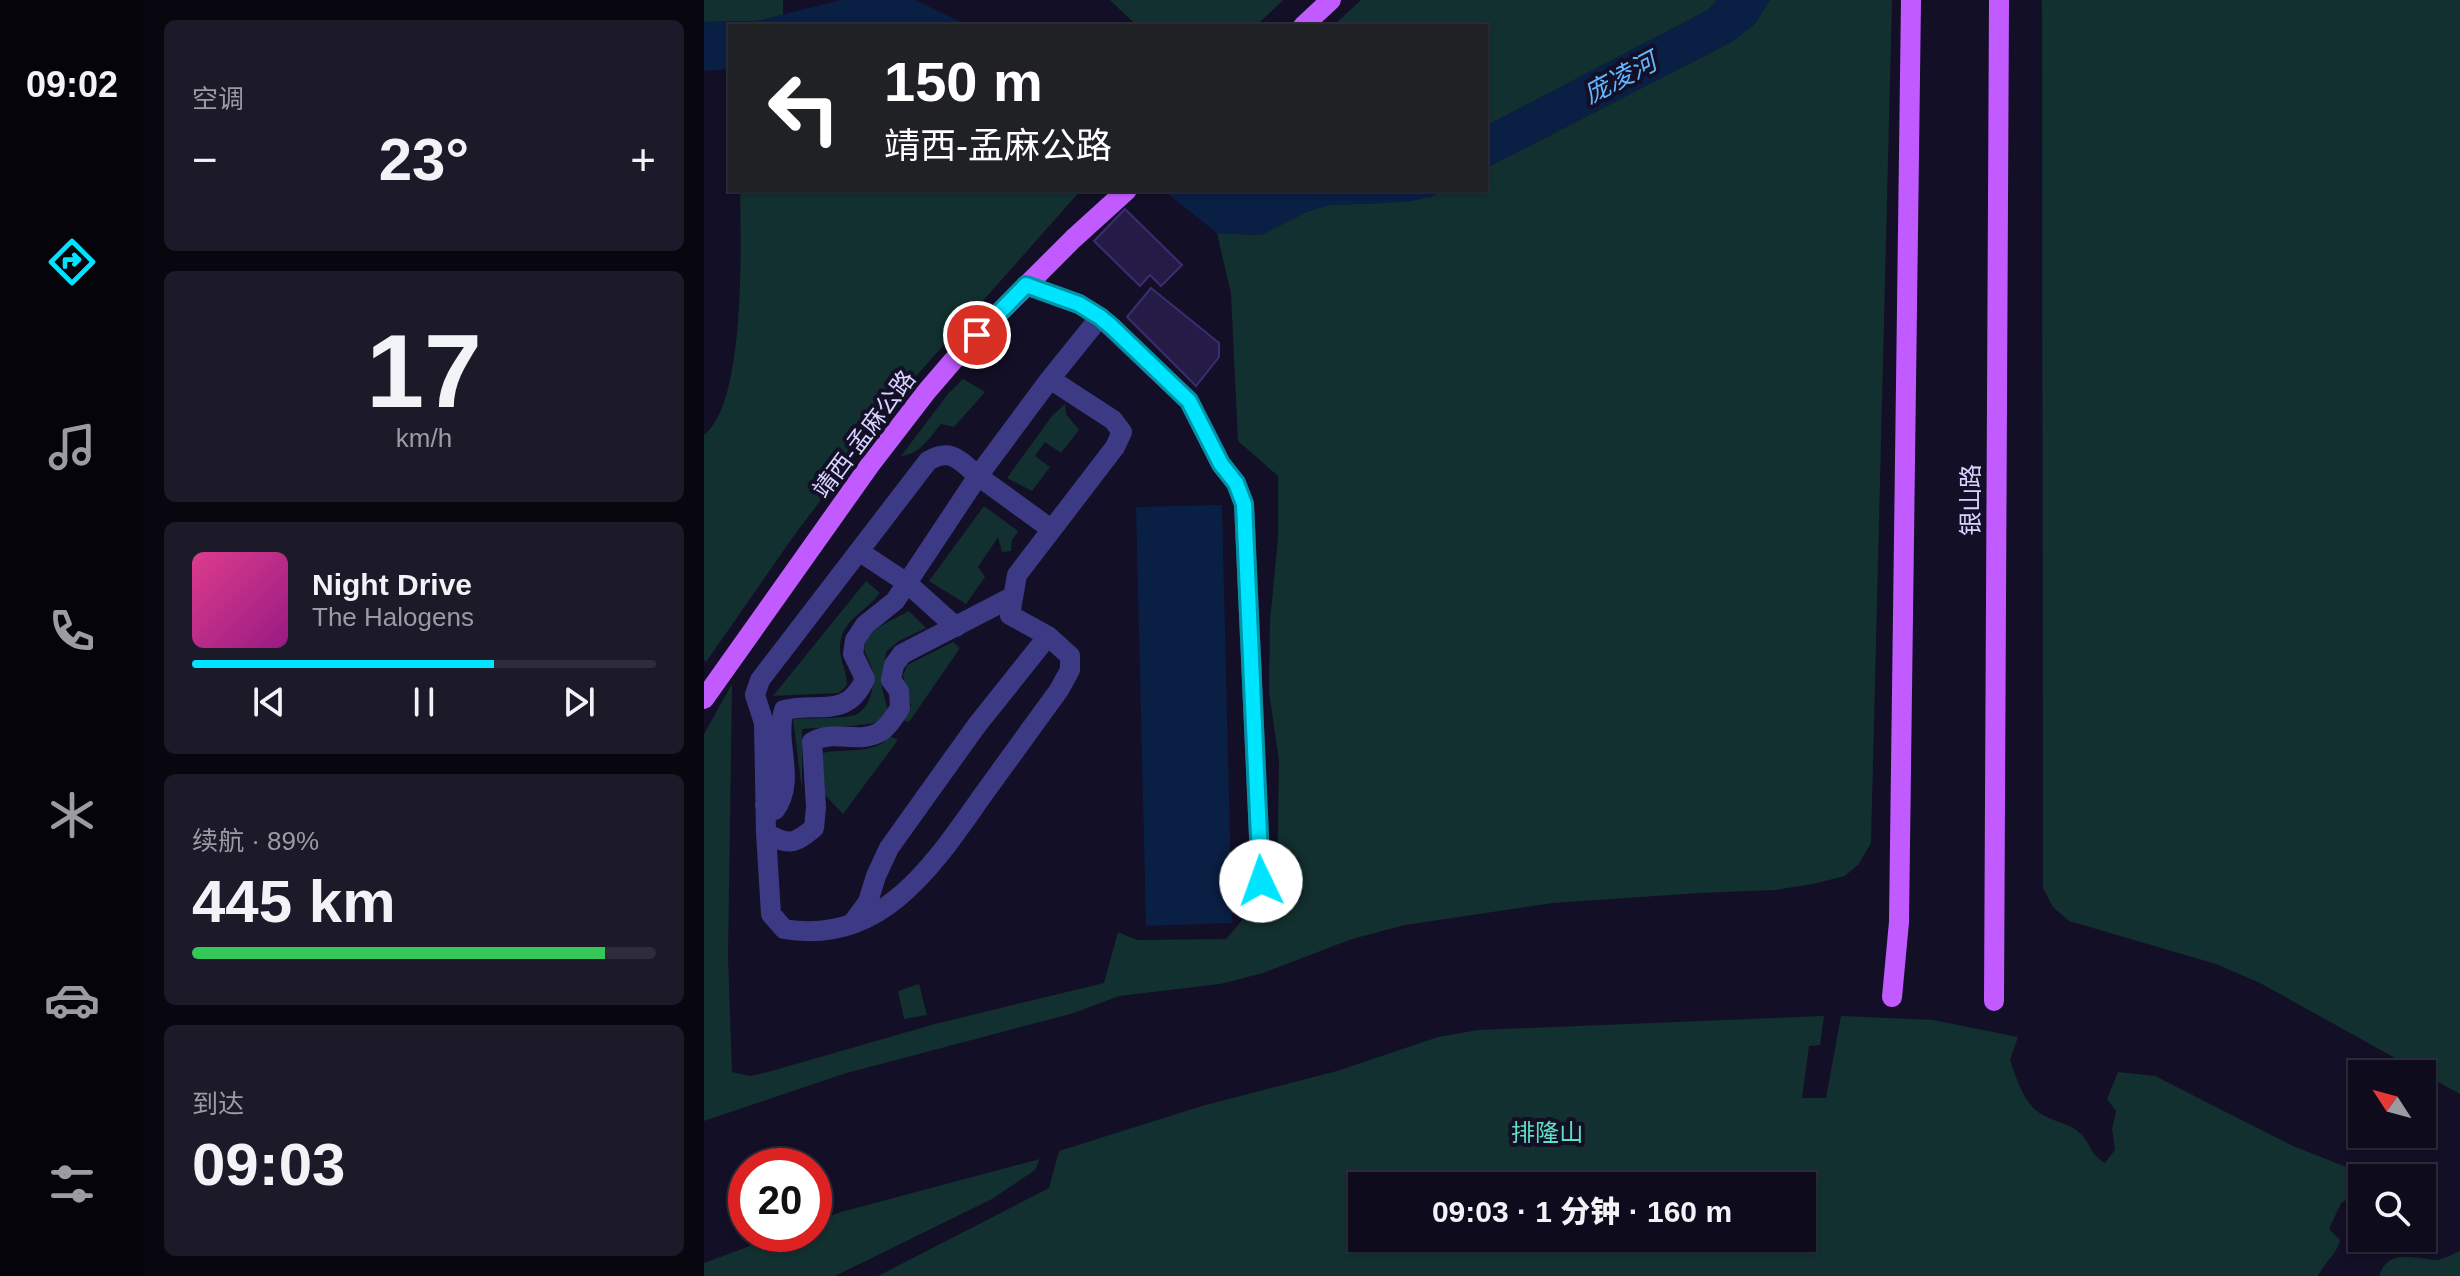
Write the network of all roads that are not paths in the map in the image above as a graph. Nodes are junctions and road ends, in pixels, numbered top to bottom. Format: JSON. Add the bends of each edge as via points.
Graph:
{"nodes":[{"id":1,"x":1331,"y":0,"type":"edge"},
{"id":2,"x":1911,"y":0,"type":"edge"},
{"id":3,"x":1999,"y":0,"type":"edge"},
{"id":4,"x":1305,"y":24,"type":"edge"},
{"id":5,"x":1125,"y":192,"type":"edge"},
{"id":6,"x":1026,"y":285,"type":"junction"},
{"id":7,"x":1100,"y":317,"type":"junction"},
{"id":8,"x":1050,"y":379,"type":"junction"},
{"id":9,"x":978,"y":476,"type":"junction"},
{"id":10,"x":1051,"y":529,"type":"junction"},
{"id":11,"x":860,"y":552,"type":"junction"},
{"id":12,"x":907,"y":583,"type":"junction"},
{"id":13,"x":1012,"y":597,"type":"junction"},
{"id":14,"x":956,"y":627,"type":"junction"},
{"id":15,"x":1048,"y":636,"type":"junction"},
{"id":16,"x":704,"y":699,"type":"edge"},
{"id":17,"x":765,"y":805,"type":"junction"},
{"id":18,"x":766,"y":833,"type":"junction"},
{"id":19,"x":1261,"y":881,"type":"dead end"},
{"id":20,"x":851,"y":925,"type":"junction"},
{"id":21,"x":1892,"y":997,"type":"dead end"},
{"id":22,"x":1994,"y":1001,"type":"dead end"}],
"edges":[{"from":1,"to":4,"type":"main road"},
{"from":2,"to":21,"type":"main road","via":[[1899,922]]},
{"from":3,"to":22,"type":"main road","name":"银山路"},
{"from":5,"to":6,"type":"main road","name":"靖西-孟麻公路"},
{"from":6,"to":7,"type":"lane"},
{"from":6,"to":16,"type":"main road","name":"靖西-孟麻公路","via":[[896,429]]},
{"from":7,"to":8,"type":"lane"},
{"from":7,"to":19,"type":"lane","via":[[1189,401],[1244,504]]},
{"from":8,"to":9,"type":"lane"},
{"from":8,"to":10,"type":"lane","via":[[1113,420],[1122,432]]},
{"from":9,"to":10,"type":"lane"},
{"from":9,"to":11,"type":"lane","via":[[954,456],[940,454],[928,461]]},
{"from":9,"to":12,"type":"lane"},
{"from":10,"to":13,"type":"lane","via":[[1017,575]]},
{"from":11,"to":12,"type":"lane"},
{"from":11,"to":17,"type":"lane","via":[[760,680],[755,695],[764,723]]},
{"from":12,"to":14,"type":"lane"},
{"from":12,"to":17,"type":"lane","via":[[855,640],[853,654],[865,679],[859,692],[848,703],[784,710],[786,782],[775,810]]},
{"from":13,"to":14,"type":"lane"},
{"from":13,"to":15,"type":"lane","via":[[1010,615]]},
{"from":14,"to":18,"type":"lane","via":[[902,654],[894,665],[891,680],[899,691],[900,708],[880,732],[822,736],[812,742],[814,828],[797,842],[781,842]]},
{"from":15,"to":20,"type":"lane","via":[[889,848],[868,902]]},
{"from":15,"to":20,"type":"lane","via":[[1070,656],[1070,670],[1059,690],[933,865],[905,893]]},
{"from":17,"to":18,"type":"lane"},
{"from":18,"to":20,"type":"lane","via":[[771,914],[784,929],[801,932]]}]}
